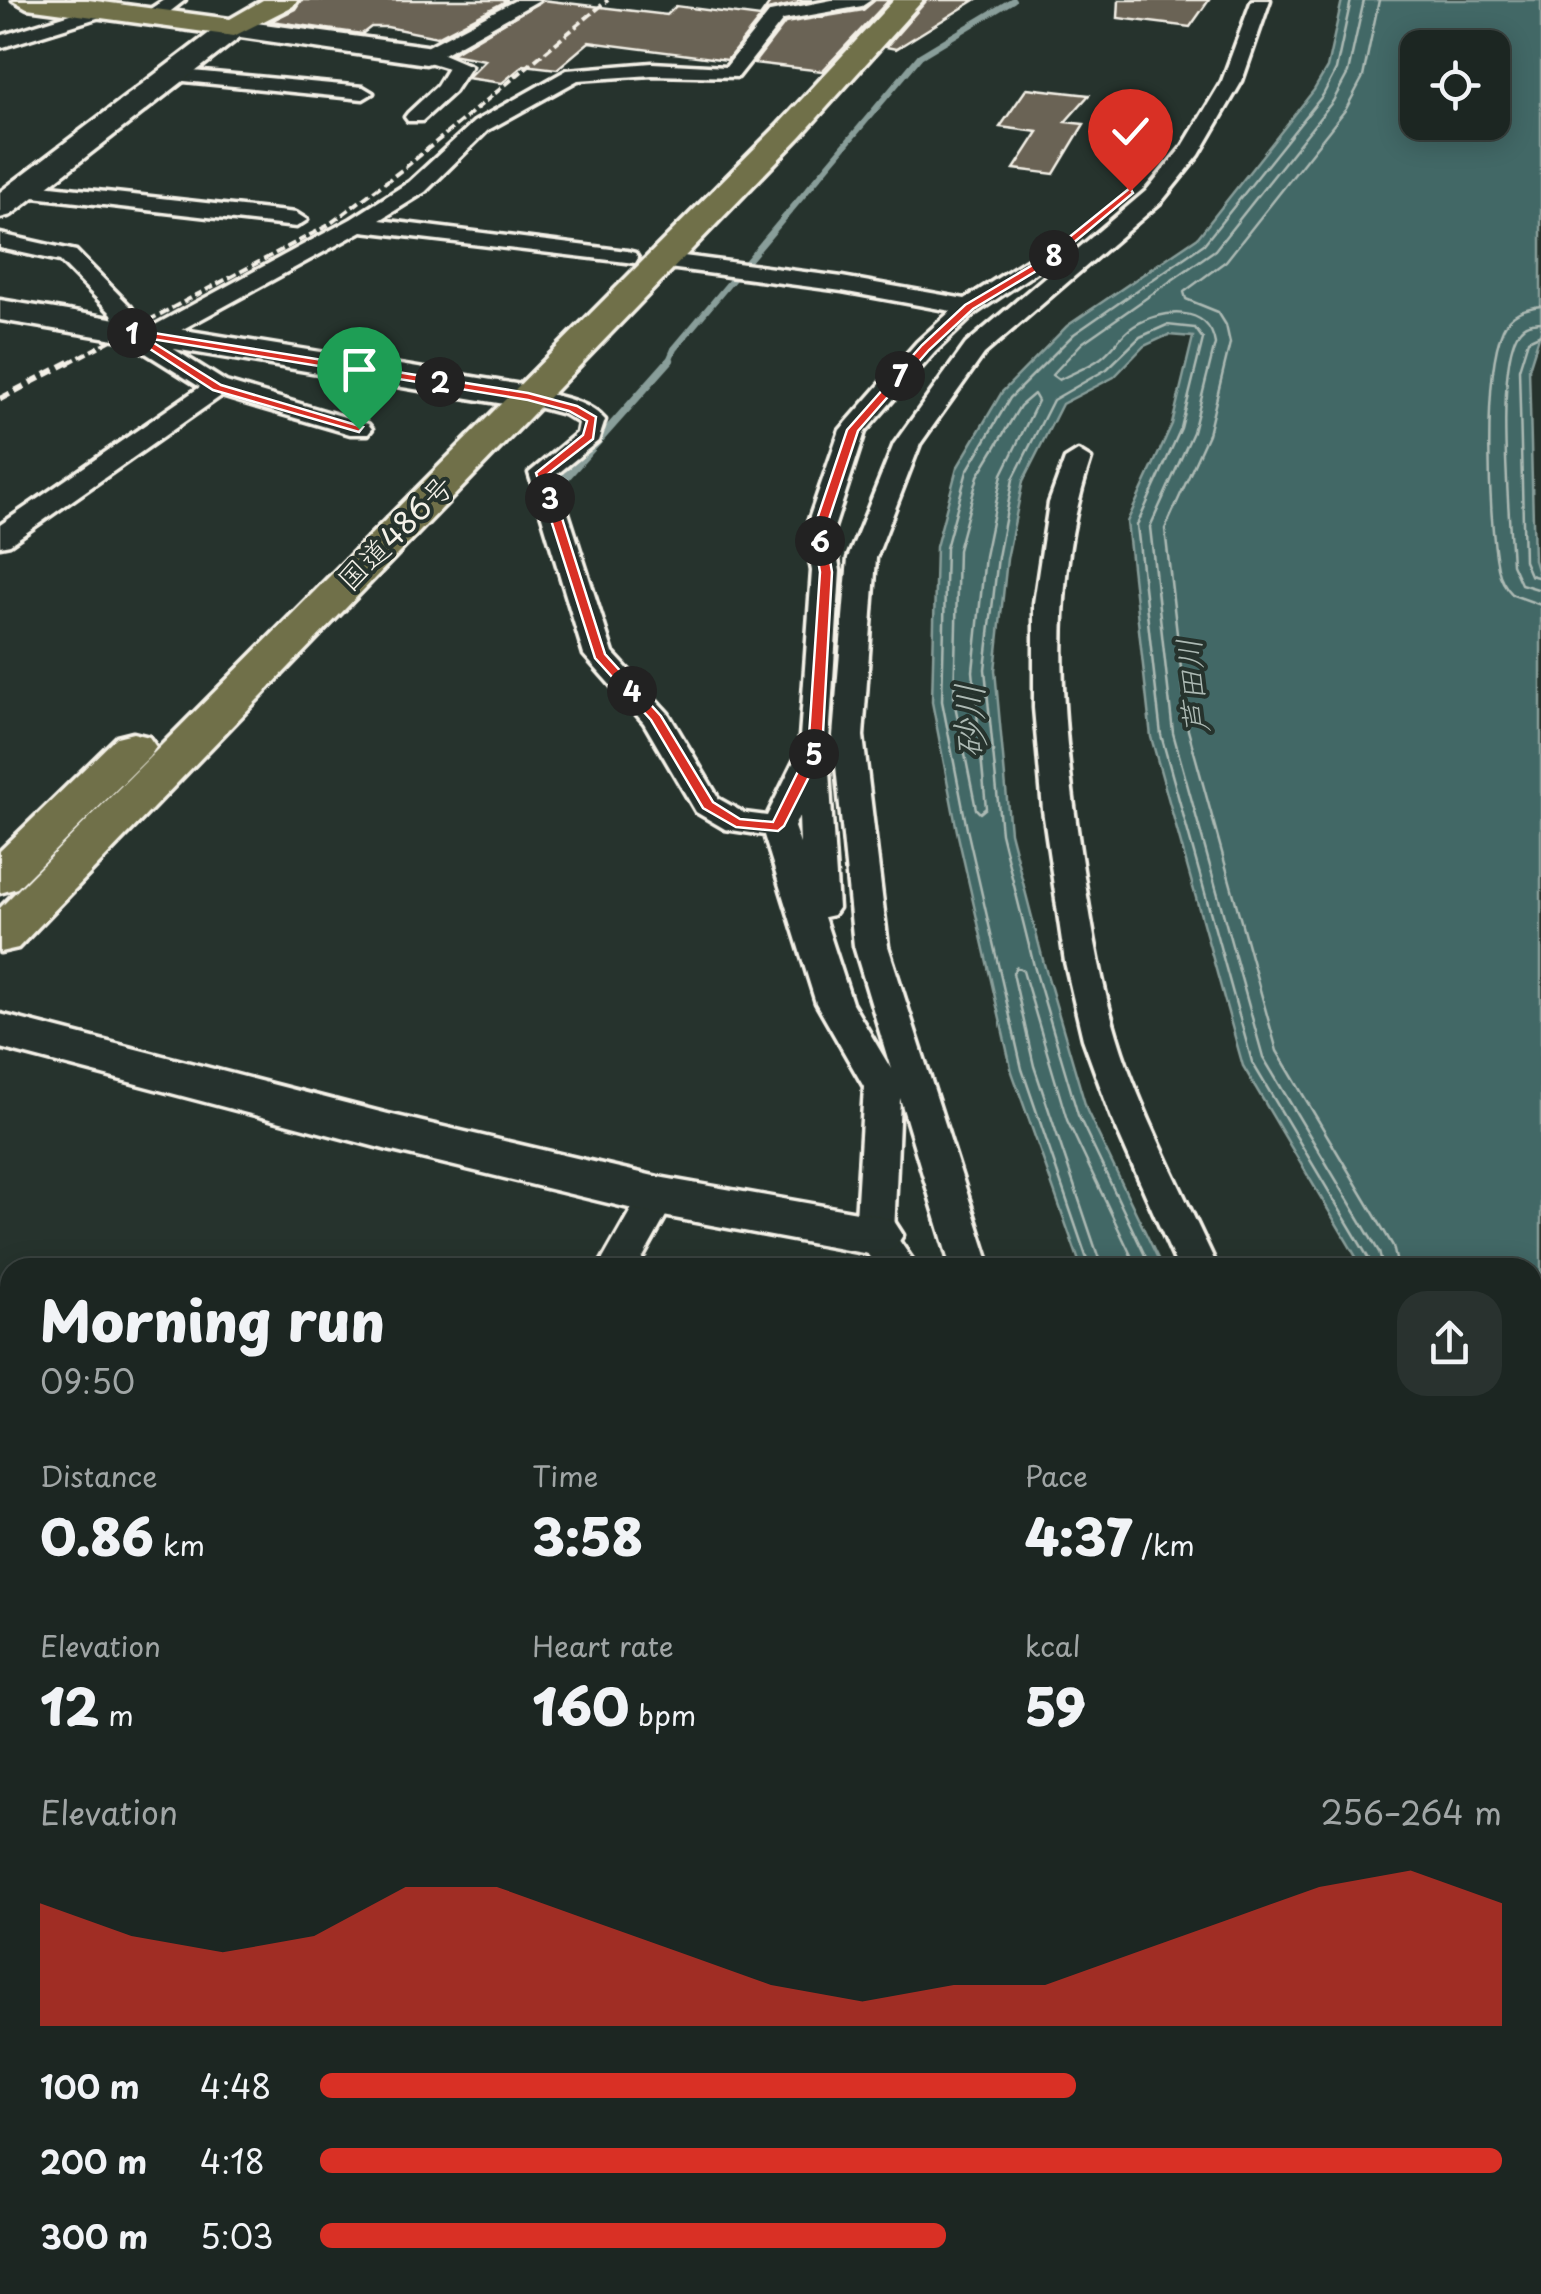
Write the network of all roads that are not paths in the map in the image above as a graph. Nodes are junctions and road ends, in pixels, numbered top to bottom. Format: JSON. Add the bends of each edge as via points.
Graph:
{"nodes":[{"id":1,"x":28,"y":0,"type":"edge"},
{"id":2,"x":176,"y":0,"type":"edge"},
{"id":3,"x":283,"y":0,"type":"edge"},
{"id":4,"x":530,"y":0,"type":"edge"},
{"id":5,"x":854,"y":0,"type":"edge"},
{"id":6,"x":862,"y":0,"type":"edge"},
{"id":7,"x":909,"y":0,"type":"edge"},
{"id":8,"x":1244,"y":0,"type":"edge"},
{"id":9,"x":1261,"y":0,"type":"edge"},
{"id":10,"x":103,"y":10,"type":"junction"},
{"id":11,"x":151,"y":17,"type":"junction"},
{"id":12,"x":234,"y":28,"type":"junction"},
{"id":13,"x":0,"y":42,"type":"edge"},
{"id":14,"x":426,"y":55,"type":"junction"},
{"id":15,"x":171,"y":75,"type":"junction"},
{"id":16,"x":363,"y":93,"type":"dead end"},
{"id":17,"x":415,"y":117,"type":"dead end"},
{"id":18,"x":12,"y":199,"type":"edge"},
{"id":19,"x":296,"y":220,"type":"dead end"},
{"id":20,"x":359,"y":224,"type":"junction"},
{"id":21,"x":0,"y":241,"type":"edge"},
{"id":22,"x":644,"y":259,"type":"junction"},
{"id":23,"x":969,"y":307,"type":"junction"},
{"id":24,"x":0,"y":310,"type":"edge"},
{"id":25,"x":141,"y":334,"type":"junction"},
{"id":26,"x":217,"y":387,"type":"junction"},
{"id":27,"x":510,"y":394,"type":"junction"},
{"id":28,"x":359,"y":429,"type":"dead end"},
{"id":29,"x":1078,"y":458,"type":"dead end"},
{"id":30,"x":0,"y":538,"type":"edge"},
{"id":31,"x":815,"y":751,"type":"junction"},
{"id":32,"x":778,"y":826,"type":"junction"},
{"id":33,"x":6,"y":867,"type":"edge"},
{"id":34,"x":0,"y":937,"type":"edge"},
{"id":35,"x":834,"y":1003,"type":"junction"},
{"id":36,"x":0,"y":1031,"type":"edge"},
{"id":37,"x":896,"y":1081,"type":"junction"},
{"id":38,"x":658,"y":1196,"type":"junction"},
{"id":39,"x":886,"y":1251,"type":"edge"},
{"id":40,"x":623,"y":1258,"type":"edge"},
{"id":41,"x":967,"y":1258,"type":"edge"},
{"id":42,"x":1194,"y":1258,"type":"edge"}],
"edges":[{"from":1,"to":10,"type":"main road"},
{"from":2,"to":11,"type":"street"},
{"from":3,"to":12,"type":"main road"},
{"from":4,"to":14,"type":"street"},
{"from":5,"to":6,"type":"street"},
{"from":5,"to":20,"type":"street","via":[[777,16],[731,73],[574,74],[481,126],[417,186]]},
{"from":7,"to":22,"type":"main road","name":"国道486号","via":[[790,130]]},
{"from":8,"to":23,"type":"street","via":[[1222,58],[1182,128],[1130,191],[1045,262]]},
{"from":9,"to":37,"type":"street","via":[[1243,64],[1180,167],[976,349],[907,444],[862,558],[848,736],[871,946]]},
{"from":10,"to":11,"type":"main road"},
{"from":10,"to":13,"type":"street"},
{"from":11,"to":12,"type":"main road"},
{"from":12,"to":14,"type":"street"},
{"from":12,"to":15,"type":"street"},
{"from":14,"to":17,"type":"street","via":[[461,66]]},
{"from":15,"to":16,"type":"street"},
{"from":15,"to":18,"type":"street"},
{"from":18,"to":19,"type":"street"},
{"from":20,"to":22,"type":"street"},
{"from":20,"to":25,"type":"street"},
{"from":21,"to":25,"type":"street","via":[[68,256]]},
{"from":22,"to":23,"type":"street"},
{"from":22,"to":27,"type":"main road","name":"国道486号"},
{"from":23,"to":31,"type":"street","via":[[852,430],[819,531],[826,572]]},
{"from":24,"to":25,"type":"street"},
{"from":25,"to":26,"type":"street"},
{"from":25,"to":27,"type":"street"},
{"from":26,"to":28,"type":"street"},
{"from":26,"to":30,"type":"street"},
{"from":27,"to":32,"type":"street","via":[[573,408],[592,420],[589,436],[542,473],[599,655],[657,718],[708,805],[736,822]]},
{"from":27,"to":33,"type":"main road","name":"国道486号"},
{"from":27,"to":34,"type":"main road","name":"国道486号"},
{"from":29,"to":42,"type":"street","via":[[1057,530],[1049,628],[1050,751],[1082,976],[1110,1067]]},
{"from":31,"to":32,"type":"street"},
{"from":31,"to":35,"type":"street","via":[[816,868]]},
{"from":32,"to":35,"type":"street"},
{"from":35,"to":37,"type":"street"},
{"from":36,"to":38,"type":"street"},
{"from":37,"to":39,"type":"street"},
{"from":37,"to":41,"type":"street"},
{"from":38,"to":39,"type":"street"},
{"from":38,"to":40,"type":"street"}]}
